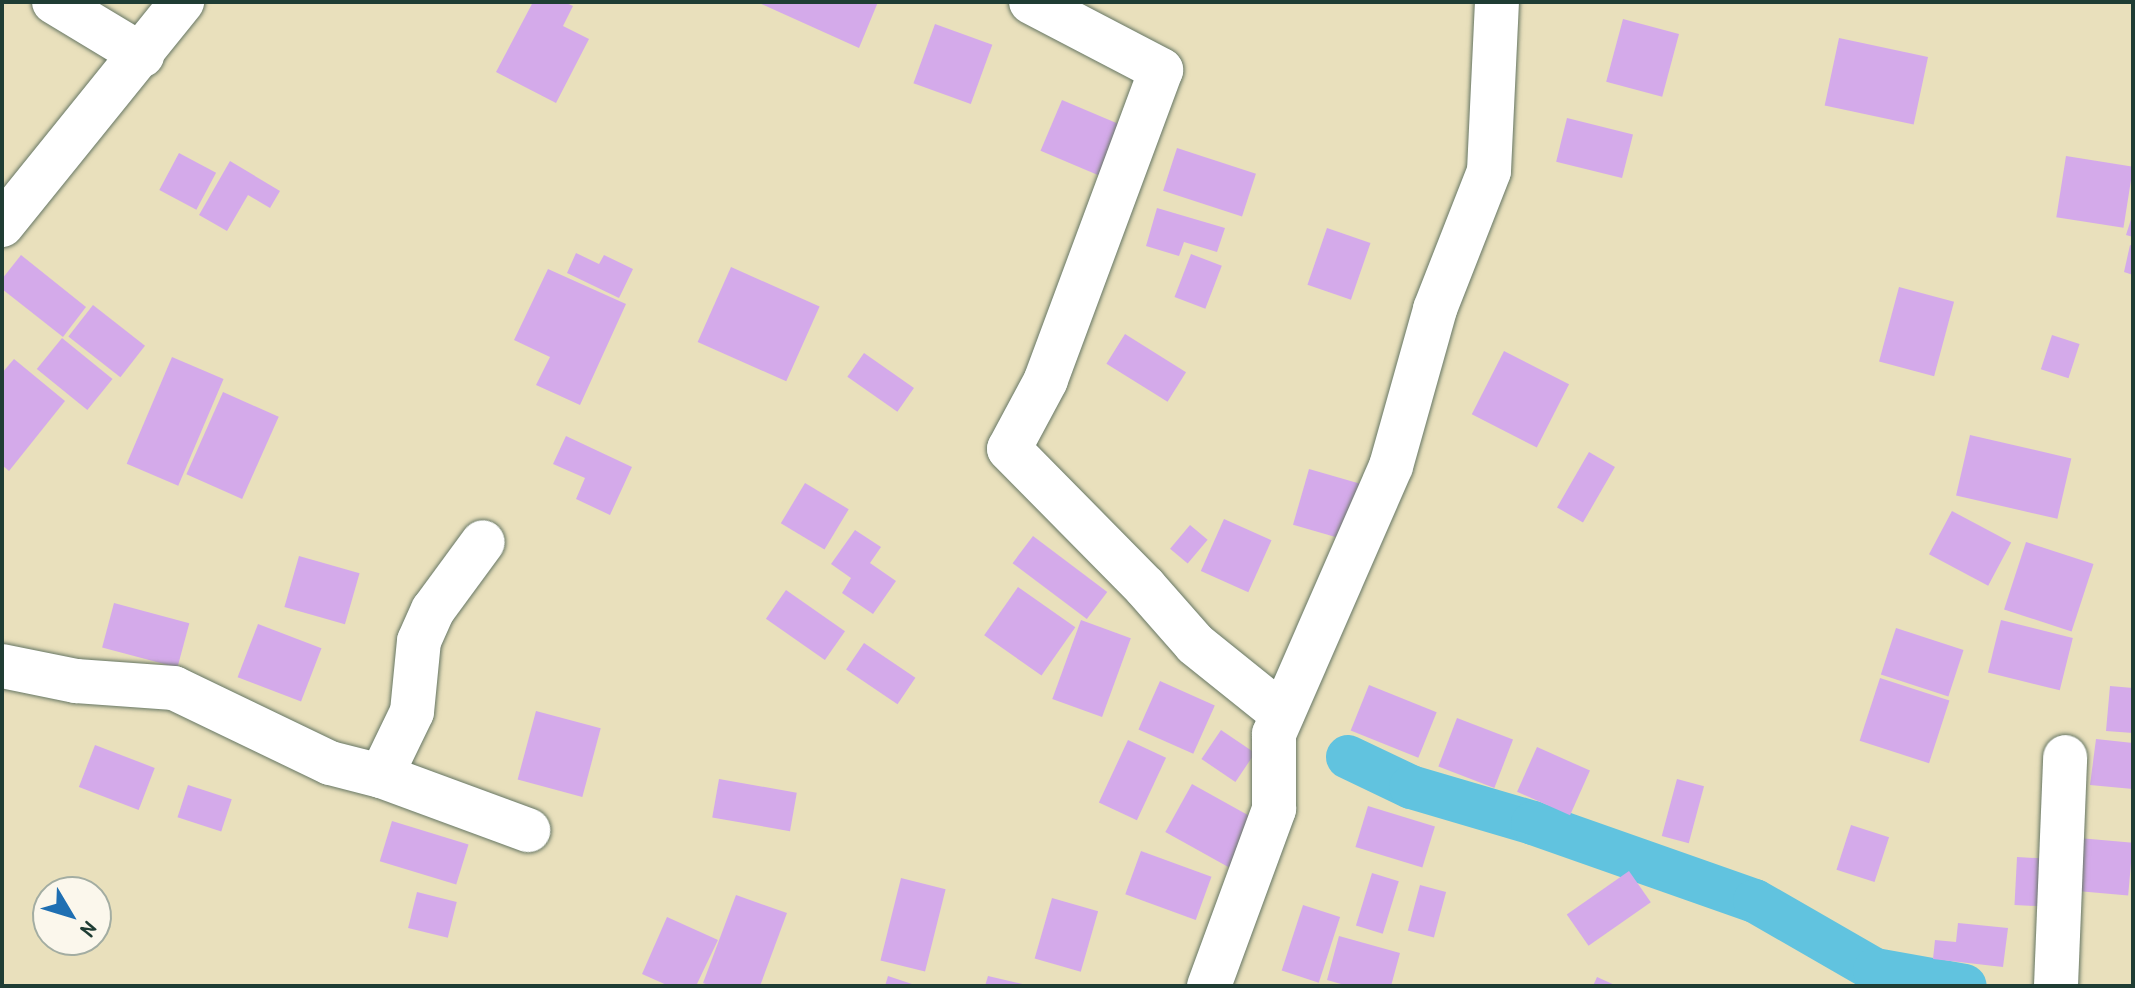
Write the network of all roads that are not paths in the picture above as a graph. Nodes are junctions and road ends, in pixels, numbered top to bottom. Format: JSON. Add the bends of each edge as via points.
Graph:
{"nodes":[{"id":1,"x":54,"y":2,"type":"edge"},
{"id":2,"x":182,"y":2,"type":"edge"},
{"id":3,"x":1031,"y":2,"type":"edge"},
{"id":4,"x":1497,"y":2,"type":"edge"},
{"id":5,"x":142,"y":55,"type":"junction"},
{"id":6,"x":2,"y":225,"type":"edge"},
{"id":7,"x":483,"y":542,"type":"dead end"},
{"id":8,"x":2,"y":666,"type":"edge"},
{"id":9,"x":1282,"y":714,"type":"junction"},
{"id":10,"x":2065,"y":757,"type":"dead end"},
{"id":11,"x":381,"y":776,"type":"junction"},
{"id":12,"x":528,"y":830,"type":"dead end"},
{"id":13,"x":1209,"y":986,"type":"edge"},
{"id":14,"x":2056,"y":986,"type":"edge"}],
"edges":[{"from":1,"to":5,"type":"street"},
{"from":2,"to":5,"type":"street"},
{"from":3,"to":9,"type":"street","via":[[1161,70],[1046,380],[1009,449],[1195,644]]},
{"from":4,"to":9,"type":"street","via":[[1489,171],[1435,309],[1391,466]]},
{"from":5,"to":6,"type":"street"},
{"from":7,"to":11,"type":"street","via":[[433,610],[419,641],[412,712]]},
{"from":8,"to":11,"type":"street","via":[[76,681],[174,688],[330,763]]},
{"from":9,"to":13,"type":"street","via":[[1274,734],[1274,809]]},
{"from":10,"to":14,"type":"street"},
{"from":11,"to":12,"type":"street"}]}
